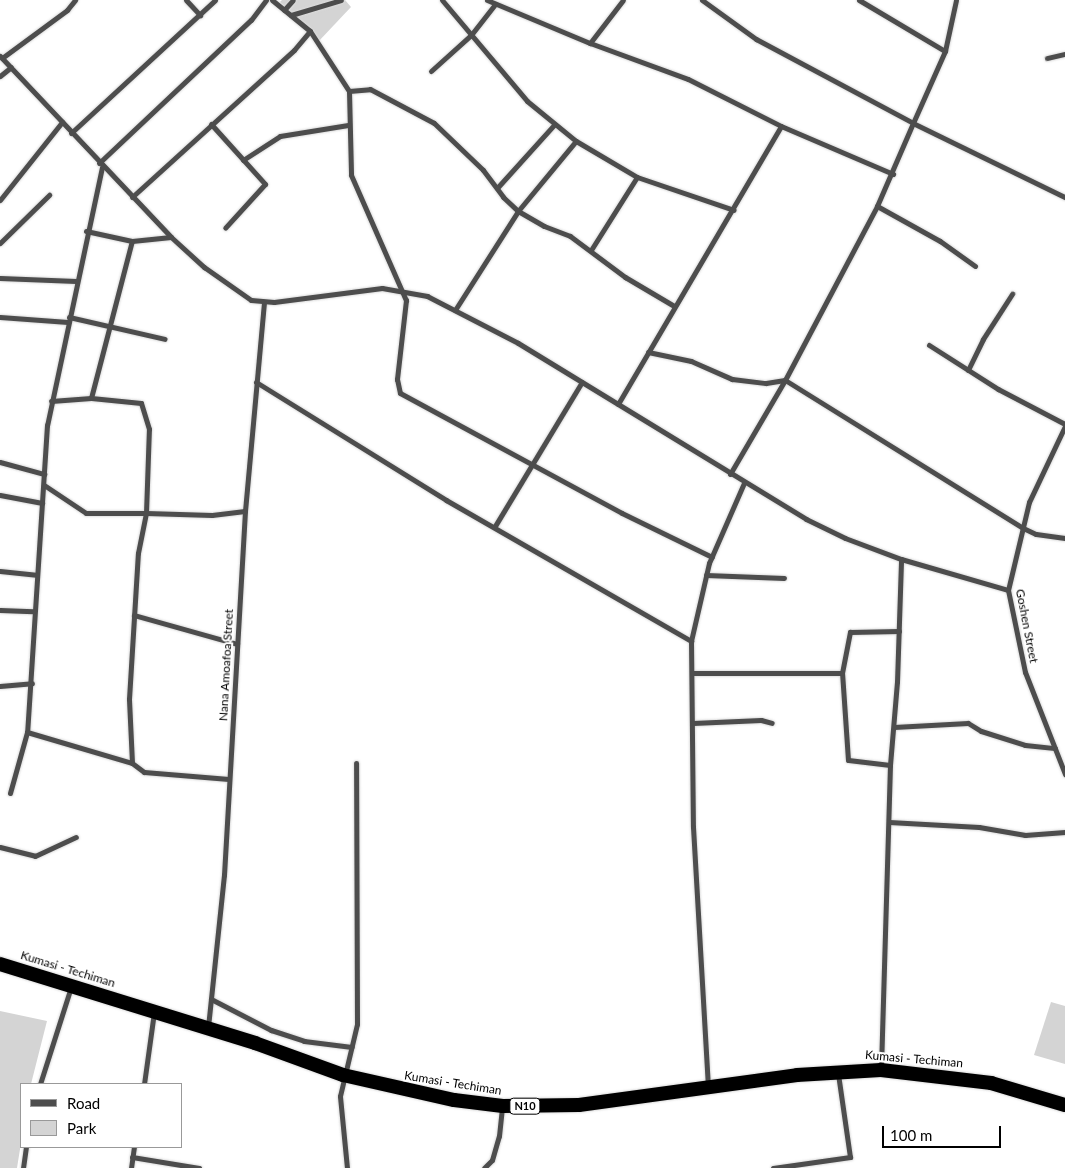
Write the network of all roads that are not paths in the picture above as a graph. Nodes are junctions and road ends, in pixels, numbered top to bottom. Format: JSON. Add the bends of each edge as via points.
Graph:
{"nodes":[{"id":1,"x":186,"y":0,"type":"edge"},
{"id":2,"x":215,"y":0,"type":"edge"},
{"id":3,"x":266,"y":0,"type":"edge"},
{"id":4,"x":272,"y":0,"type":"edge"},
{"id":5,"x":293,"y":0,"type":"edge"},
{"id":6,"x":341,"y":0,"type":"edge"},
{"id":7,"x":442,"y":0,"type":"edge"},
{"id":8,"x":487,"y":0,"type":"edge"},
{"id":9,"x":623,"y":0,"type":"edge"},
{"id":10,"x":702,"y":0,"type":"edge"},
{"id":11,"x":859,"y":0,"type":"edge"},
{"id":12,"x":956,"y":0,"type":"edge"},
{"id":13,"x":72,"y":1,"type":"edge"},
{"id":14,"x":495,"y":4,"type":"junction"},
{"id":15,"x":284,"y":10,"type":"junction"},
{"id":16,"x":200,"y":15,"type":"junction"},
{"id":17,"x":291,"y":15,"type":"junction"},
{"id":18,"x":310,"y":32,"type":"junction"},
{"id":19,"x":471,"y":35,"type":"junction"},
{"id":20,"x":590,"y":43,"type":"junction"},
{"id":21,"x":945,"y":51,"type":"junction"},
{"id":22,"x":1065,"y":54,"type":"edge"},
{"id":23,"x":1,"y":56,"type":"edge"},
{"id":24,"x":1047,"y":58,"type":"dead end"},
{"id":25,"x":11,"y":67,"type":"junction"},
{"id":26,"x":431,"y":71,"type":"dead end"},
{"id":27,"x":0,"y":76,"type":"edge"},
{"id":28,"x":349,"y":91,"type":"junction"},
{"id":29,"x":62,"y":122,"type":"junction"},
{"id":30,"x":913,"y":123,"type":"junction"},
{"id":31,"x":211,"y":124,"type":"junction"},
{"id":32,"x":348,"y":125,"type":"junction"},
{"id":33,"x":554,"y":125,"type":"junction"},
{"id":34,"x":781,"y":126,"type":"junction"},
{"id":35,"x":71,"y":133,"type":"junction"},
{"id":36,"x":576,"y":141,"type":"junction"},
{"id":37,"x":243,"y":160,"type":"junction"},
{"id":38,"x":100,"y":165,"type":"junction"},
{"id":39,"x":893,"y":174,"type":"junction"},
{"id":40,"x":637,"y":177,"type":"junction"},
{"id":41,"x":497,"y":188,"type":"junction"},
{"id":42,"x":49,"y":196,"type":"dead end"},
{"id":43,"x":132,"y":197,"type":"junction"},
{"id":44,"x":1065,"y":197,"type":"edge"},
{"id":45,"x":0,"y":200,"type":"edge"},
{"id":46,"x":877,"y":206,"type":"junction"},
{"id":47,"x":734,"y":210,"type":"junction"},
{"id":48,"x":518,"y":211,"type":"junction"},
{"id":49,"x":225,"y":228,"type":"dead end"},
{"id":50,"x":86,"y":232,"type":"junction"},
{"id":51,"x":171,"y":237,"type":"junction"},
{"id":52,"x":132,"y":240,"type":"junction"},
{"id":53,"x":0,"y":243,"type":"edge"},
{"id":54,"x":591,"y":250,"type":"junction"},
{"id":55,"x":975,"y":266,"type":"dead end"},
{"id":56,"x":0,"y":278,"type":"edge"},
{"id":57,"x":76,"y":281,"type":"junction"},
{"id":58,"x":402,"y":289,"type":"junction"},
{"id":59,"x":1012,"y":294,"type":"dead end"},
{"id":60,"x":264,"y":302,"type":"junction"},
{"id":61,"x":674,"y":306,"type":"junction"},
{"id":62,"x":455,"y":310,"type":"junction"},
{"id":63,"x":0,"y":317,"type":"edge"},
{"id":64,"x":69,"y":320,"type":"junction"},
{"id":65,"x":109,"y":328,"type":"junction"},
{"id":66,"x":165,"y":339,"type":"dead end"},
{"id":67,"x":929,"y":345,"type":"dead end"},
{"id":68,"x":648,"y":352,"type":"junction"},
{"id":69,"x":968,"y":370,"type":"junction"},
{"id":70,"x":786,"y":380,"type":"junction"},
{"id":71,"x":256,"y":382,"type":"junction"},
{"id":72,"x":582,"y":382,"type":"junction"},
{"id":73,"x":91,"y":398,"type":"junction"},
{"id":74,"x":51,"y":400,"type":"junction"},
{"id":75,"x":618,"y":404,"type":"junction"},
{"id":76,"x":1065,"y":425,"type":"edge"},
{"id":77,"x":0,"y":462,"type":"edge"},
{"id":78,"x":531,"y":464,"type":"junction"},
{"id":79,"x":44,"y":474,"type":"junction"},
{"id":80,"x":730,"y":474,"type":"junction"},
{"id":81,"x":744,"y":483,"type":"junction"},
{"id":82,"x":44,"y":485,"type":"junction"},
{"id":83,"x":0,"y":495,"type":"edge"},
{"id":84,"x":42,"y":504,"type":"junction"},
{"id":85,"x":245,"y":511,"type":"junction"},
{"id":86,"x":146,"y":513,"type":"junction"},
{"id":87,"x":495,"y":526,"type":"junction"},
{"id":88,"x":1023,"y":528,"type":"junction"},
{"id":89,"x":1065,"y":538,"type":"edge"},
{"id":90,"x":712,"y":557,"type":"junction"},
{"id":91,"x":901,"y":559,"type":"junction"},
{"id":92,"x":0,"y":571,"type":"edge"},
{"id":93,"x":706,"y":575,"type":"junction"},
{"id":94,"x":36,"y":576,"type":"junction"},
{"id":95,"x":784,"y":578,"type":"dead end"},
{"id":96,"x":1008,"y":590,"type":"junction"},
{"id":97,"x":0,"y":610,"type":"edge"},
{"id":98,"x":33,"y":611,"type":"junction"},
{"id":99,"x":134,"y":615,"type":"junction"},
{"id":100,"x":899,"y":631,"type":"junction"},
{"id":101,"x":691,"y":641,"type":"junction"},
{"id":102,"x":237,"y":644,"type":"junction"},
{"id":103,"x":692,"y":673,"type":"junction"},
{"id":104,"x":842,"y":673,"type":"junction"},
{"id":105,"x":32,"y":683,"type":"junction"},
{"id":106,"x":0,"y":686,"type":"edge"},
{"id":107,"x":693,"y":723,"type":"junction"},
{"id":108,"x":772,"y":723,"type":"dead end"},
{"id":109,"x":894,"y":726,"type":"junction"},
{"id":110,"x":28,"y":732,"type":"junction"},
{"id":111,"x":1055,"y":748,"type":"junction"},
{"id":112,"x":132,"y":763,"type":"junction"},
{"id":113,"x":356,"y":763,"type":"dead end"},
{"id":114,"x":890,"y":765,"type":"junction"},
{"id":115,"x":1065,"y":774,"type":"edge"},
{"id":116,"x":229,"y":779,"type":"junction"},
{"id":117,"x":10,"y":793,"type":"dead end"},
{"id":118,"x":888,"y":822,"type":"junction"},
{"id":119,"x":1065,"y":832,"type":"edge"},
{"id":120,"x":76,"y":836,"type":"dead end"},
{"id":121,"x":0,"y":847,"type":"edge"},
{"id":122,"x":0,"y":964,"type":"edge"},
{"id":123,"x":72,"y":984,"type":"junction"},
{"id":124,"x":211,"y":999,"type":"junction"},
{"id":125,"x":154,"y":1011,"type":"junction"},
{"id":126,"x":208,"y":1029,"type":"junction"},
{"id":127,"x":352,"y":1048,"type":"junction"},
{"id":128,"x":881,"y":1070,"type":"junction"},
{"id":129,"x":837,"y":1071,"type":"junction"},
{"id":130,"x":343,"y":1075,"type":"junction"},
{"id":131,"x":40,"y":1083,"type":"edge"},
{"id":132,"x":144,"y":1083,"type":"edge"},
{"id":133,"x":708,"y":1088,"type":"junction"},
{"id":134,"x":1065,"y":1105,"type":"edge"},
{"id":135,"x":503,"y":1106,"type":"junction"},
{"id":136,"x":26,"y":1148,"type":"edge"},
{"id":137,"x":134,"y":1148,"type":"edge"},
{"id":138,"x":132,"y":1157,"type":"junction"},
{"id":139,"x":23,"y":1168,"type":"edge"},
{"id":140,"x":131,"y":1168,"type":"edge"},
{"id":141,"x":199,"y":1168,"type":"edge"},
{"id":142,"x":347,"y":1168,"type":"edge"},
{"id":143,"x":484,"y":1168,"type":"edge"},
{"id":144,"x":773,"y":1168,"type":"edge"}],
"edges":[{"from":1,"to":16,"type":"street"},
{"from":2,"to":16,"type":"street"},
{"from":3,"to":38,"type":"street","via":[[251,20]]},
{"from":4,"to":15,"type":"street"},
{"from":5,"to":15,"type":"street"},
{"from":6,"to":17,"type":"street"},
{"from":7,"to":19,"type":"street"},
{"from":8,"to":14,"type":"street"},
{"from":9,"to":20,"type":"street"},
{"from":10,"to":30,"type":"street","via":[[756,39]]},
{"from":11,"to":21,"type":"street"},
{"from":12,"to":21,"type":"street"},
{"from":13,"to":23,"type":"street","via":[[67,10]]},
{"from":14,"to":19,"type":"street"},
{"from":14,"to":20,"type":"street"},
{"from":15,"to":17,"type":"street"},
{"from":16,"to":35,"type":"street"},
{"from":17,"to":18,"type":"street"},
{"from":18,"to":28,"type":"street"},
{"from":18,"to":31,"type":"street"},
{"from":19,"to":26,"type":"street"},
{"from":19,"to":33,"type":"street","via":[[527,101]]},
{"from":20,"to":34,"type":"street","via":[[688,79]]},
{"from":21,"to":30,"type":"street"},
{"from":22,"to":24,"type":"street"},
{"from":23,"to":25,"type":"street"},
{"from":25,"to":27,"type":"street"},
{"from":25,"to":29,"type":"street"},
{"from":28,"to":32,"type":"street"},
{"from":28,"to":41,"type":"street","via":[[370,89],[434,123]]},
{"from":29,"to":35,"type":"street"},
{"from":29,"to":45,"type":"street"},
{"from":30,"to":39,"type":"street"},
{"from":30,"to":44,"type":"street"},
{"from":31,"to":37,"type":"street"},
{"from":31,"to":43,"type":"street"},
{"from":32,"to":37,"type":"street","via":[[280,136]]},
{"from":32,"to":58,"type":"street","via":[[351,175]]},
{"from":33,"to":36,"type":"street"},
{"from":33,"to":41,"type":"street"},
{"from":34,"to":39,"type":"street"},
{"from":34,"to":47,"type":"street"},
{"from":35,"to":38,"type":"street"},
{"from":36,"to":40,"type":"street"},
{"from":36,"to":48,"type":"street"},
{"from":37,"to":49,"type":"street","via":[[265,184]]},
{"from":38,"to":43,"type":"street"},
{"from":38,"to":50,"type":"street"},
{"from":39,"to":46,"type":"street"},
{"from":40,"to":47,"type":"street"},
{"from":40,"to":54,"type":"street"},
{"from":41,"to":48,"type":"street"},
{"from":42,"to":53,"type":"street"},
{"from":43,"to":51,"type":"street"},
{"from":46,"to":55,"type":"street","via":[[940,241]]},
{"from":46,"to":70,"type":"street"},
{"from":47,"to":61,"type":"street"},
{"from":48,"to":54,"type":"street"},
{"from":48,"to":62,"type":"street"},
{"from":50,"to":52,"type":"street"},
{"from":50,"to":57,"type":"street"},
{"from":51,"to":52,"type":"street"},
{"from":51,"to":60,"type":"street","via":[[241,294],[256,302]]},
{"from":52,"to":65,"type":"street"},
{"from":54,"to":61,"type":"street","via":[[624,277]]},
{"from":56,"to":57,"type":"street"},
{"from":57,"to":64,"type":"street"},
{"from":58,"to":60,"type":"street","via":[[382,288]]},
{"from":58,"to":62,"type":"street","via":[[427,296]]},
{"from":58,"to":78,"type":"street","via":[[407,310],[397,379],[400,393]]},
{"from":59,"to":69,"type":"street"},
{"from":60,"to":71,"type":"street","name":"Nana Amoafoa Street"},
{"from":61,"to":68,"type":"street"},
{"from":62,"to":72,"type":"street"},
{"from":63,"to":64,"type":"street"},
{"from":64,"to":65,"type":"street"},
{"from":64,"to":74,"type":"street"},
{"from":65,"to":66,"type":"street"},
{"from":65,"to":73,"type":"street"},
{"from":67,"to":69,"type":"street"},
{"from":68,"to":70,"type":"street","via":[[691,361],[732,379],[766,383]]},
{"from":68,"to":75,"type":"street"},
{"from":69,"to":76,"type":"street"},
{"from":70,"to":80,"type":"street"},
{"from":70,"to":88,"type":"street"},
{"from":71,"to":85,"type":"street","name":"Nana Amoafoa Street"},
{"from":71,"to":87,"type":"street"},
{"from":72,"to":75,"type":"street"},
{"from":72,"to":78,"type":"street"},
{"from":73,"to":74,"type":"street"},
{"from":73,"to":86,"type":"street","via":[[141,403],[149,429]]},
{"from":74,"to":79,"type":"street"},
{"from":75,"to":80,"type":"street"},
{"from":76,"to":88,"type":"street","name":"Goshen Street","via":[[1038,478]]},
{"from":77,"to":79,"type":"street"},
{"from":78,"to":87,"type":"street"},
{"from":78,"to":90,"type":"street"},
{"from":79,"to":82,"type":"street"},
{"from":80,"to":81,"type":"street"},
{"from":81,"to":90,"type":"street"},
{"from":81,"to":91,"type":"street","via":[[824,528]]},
{"from":82,"to":84,"type":"street"},
{"from":82,"to":86,"type":"street","via":[[86,513]]},
{"from":83,"to":84,"type":"street"},
{"from":84,"to":94,"type":"street"},
{"from":85,"to":86,"type":"street","via":[[212,515]]},
{"from":85,"to":102,"type":"street","name":"Nana Amoafoa Street"},
{"from":86,"to":99,"type":"street","via":[[138,553]]},
{"from":87,"to":101,"type":"street"},
{"from":88,"to":89,"type":"street","via":[[1036,534]]},
{"from":88,"to":96,"type":"street","name":"Goshen Street"},
{"from":90,"to":93,"type":"street"},
{"from":91,"to":96,"type":"street"},
{"from":91,"to":100,"type":"street"},
{"from":92,"to":94,"type":"street"},
{"from":93,"to":95,"type":"street"},
{"from":93,"to":101,"type":"street"},
{"from":94,"to":98,"type":"street"},
{"from":96,"to":111,"type":"street","name":"Goshen Street","via":[[1023,663]]},
{"from":97,"to":98,"type":"street"},
{"from":98,"to":105,"type":"street"},
{"from":99,"to":102,"type":"street"},
{"from":99,"to":112,"type":"street","via":[[129,698]]},
{"from":100,"to":104,"type":"street","via":[[850,632]]},
{"from":100,"to":109,"type":"street"},
{"from":101,"to":103,"type":"street"},
{"from":102,"to":116,"type":"street","name":"Nana Amoafoa Street"},
{"from":103,"to":104,"type":"street"},
{"from":103,"to":107,"type":"street"},
{"from":104,"to":114,"type":"street","via":[[848,760]]},
{"from":105,"to":106,"type":"street"},
{"from":105,"to":110,"type":"street"},
{"from":107,"to":108,"type":"street","via":[[761,720]]},
{"from":107,"to":133,"type":"street","via":[[693,827]]},
{"from":109,"to":111,"type":"street","via":[[968,723],[981,731],[1025,745]]},
{"from":109,"to":114,"type":"street"},
{"from":110,"to":112,"type":"street"},
{"from":110,"to":117,"type":"street"},
{"from":111,"to":115,"type":"street","name":"Goshen Street"},
{"from":112,"to":116,"type":"street","via":[[144,772]]},
{"from":113,"to":127,"type":"street","via":[[357,1009]]},
{"from":114,"to":118,"type":"street"},
{"from":116,"to":124,"type":"street","name":"Nana Amoafoa Street","via":[[224,876]]},
{"from":118,"to":119,"type":"street","via":[[979,827],[1025,835]]},
{"from":118,"to":128,"type":"street"},
{"from":120,"to":121,"type":"street","via":[[35,856]]},
{"from":122,"to":123,"type":"highway","name":"Kumasi - Techiman","number":"N10"},
{"from":123,"to":125,"type":"highway","name":"Kumasi - Techiman","number":"N10"},
{"from":123,"to":131,"type":"street"},
{"from":124,"to":126,"type":"street","name":"Nana Amoafoa Street"},
{"from":124,"to":127,"type":"street","via":[[271,1030],[304,1041],[329,1042]]},
{"from":125,"to":126,"type":"highway","name":"Kumasi - Techiman","number":"N10"},
{"from":125,"to":132,"type":"street"},
{"from":126,"to":130,"type":"highway","name":"Kumasi - Techiman","number":"N10"},
{"from":127,"to":130,"type":"street"},
{"from":128,"to":129,"type":"highway","name":"Kumasi - Techiman","number":"N10"},
{"from":128,"to":134,"type":"highway","name":"Kumasi - Techiman","number":"N10","via":[[991,1083]]},
{"from":129,"to":133,"type":"highway","name":"Kumasi - Techiman","number":"N10"},
{"from":129,"to":144,"type":"street","via":[[850,1157]]},
{"from":130,"to":135,"type":"highway","name":"Kumasi - Techiman","number":"N10","via":[[408,1092]]},
{"from":130,"to":142,"type":"street","via":[[341,1118]]},
{"from":133,"to":135,"type":"highway","name":"Kumasi - Techiman","number":"N10","via":[[603,1103]]},
{"from":135,"to":143,"type":"street","via":[[492,1160]]},
{"from":136,"to":139,"type":"street"},
{"from":137,"to":138,"type":"street"},
{"from":138,"to":140,"type":"street"},
{"from":138,"to":141,"type":"street"}]}
